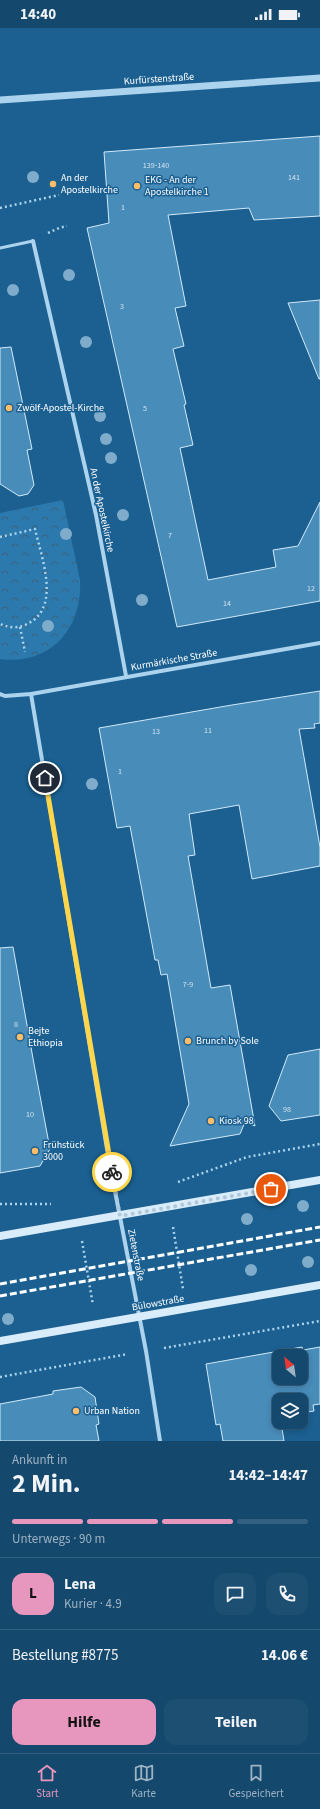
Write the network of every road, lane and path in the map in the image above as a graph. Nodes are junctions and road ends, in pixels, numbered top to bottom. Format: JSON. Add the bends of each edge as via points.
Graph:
{"nodes":[{"id":1,"x":320,"y":78,"type":"edge"},
{"id":2,"x":0,"y":100,"type":"edge"},
{"id":3,"x":59,"y":195,"type":"dead end"},
{"id":4,"x":0,"y":208,"type":"edge"},
{"id":5,"x":34,"y":241,"type":"joint"},
{"id":6,"x":0,"y":248,"type":"edge"},
{"id":7,"x":0,"y":537,"type":"edge"},
{"id":8,"x":0,"y":624,"type":"edge"},
{"id":9,"x":20,"y":627,"type":"junction"},
{"id":10,"x":320,"y":643,"type":"edge"},
{"id":11,"x":25,"y":652,"type":"dead end"},
{"id":12,"x":126,"y":676,"type":"junction"},
{"id":13,"x":0,"y":694,"type":"edge"},
{"id":14,"x":32,"y":694,"type":"junction"},
{"id":15,"x":320,"y":1144,"type":"edge"},
{"id":16,"x":320,"y":1180,"type":"edge"},
{"id":17,"x":172,"y":1185,"type":"dead end"},
{"id":18,"x":0,"y":1204,"type":"edge"},
{"id":19,"x":56,"y":1204,"type":"dead end"},
{"id":20,"x":120,"y":1216,"type":"junction"},
{"id":21,"x":172,"y":1220,"type":"dead end"},
{"id":22,"x":0,"y":1236,"type":"edge"},
{"id":23,"x":81,"y":1237,"type":"dead end"},
{"id":24,"x":320,"y":1285,"type":"edge"},
{"id":25,"x":184,"y":1294,"type":"dead end"},
{"id":26,"x":94,"y":1310,"type":"dead end"},
{"id":27,"x":140,"y":1317,"type":"junction"},
{"id":28,"x":320,"y":1321,"type":"edge"},
{"id":29,"x":210,"y":1340,"type":"dead end"},
{"id":30,"x":0,"y":1341,"type":"edge"},
{"id":31,"x":63,"y":1366,"type":"dead end"},
{"id":32,"x":0,"y":1377,"type":"edge"},
{"id":33,"x":160,"y":1441,"type":"edge"}],
"edges":[{"from":1,"to":2,"type":"street","name":"Kurfürstenstraße"},
{"from":3,"to":4,"type":"path"},
{"from":5,"to":6,"type":"lane","name":"An der Apostelkirche"},
{"from":5,"to":12,"type":"street","name":"An der Apostelkirche","via":[[96,515]]},
{"from":7,"to":9,"type":"path","via":[[35,529],[46,577],[46,595],[42,611],[32,621]]},
{"from":8,"to":9,"type":"path"},
{"from":9,"to":11,"type":"path"},
{"from":10,"to":12,"type":"street","name":"Kurmärkische Straße"},
{"from":12,"to":14,"type":"street","name":"Kurmärkische Straße"},
{"from":13,"to":14,"type":"street"},
{"from":14,"to":20,"type":"street","name":"Zietenstraße"},
{"from":15,"to":17,"type":"path","via":[[247,1157]]},
{"from":16,"to":20,"type":"main road"},
{"from":18,"to":19,"type":"path"},
{"from":20,"to":22,"type":"main road"},
{"from":20,"to":27,"type":"street","name":"Zietenstraße"},
{"from":21,"to":25,"type":"path"},
{"from":23,"to":26,"type":"path"},
{"from":24,"to":27,"type":"main road","name":"Bülowstraße"},
{"from":27,"to":30,"type":"main road","name":"Bülowstraße"},
{"from":27,"to":33,"type":"street","name":"Zietenstraße"},
{"from":28,"to":29,"type":"path"},
{"from":31,"to":32,"type":"path"}]}
